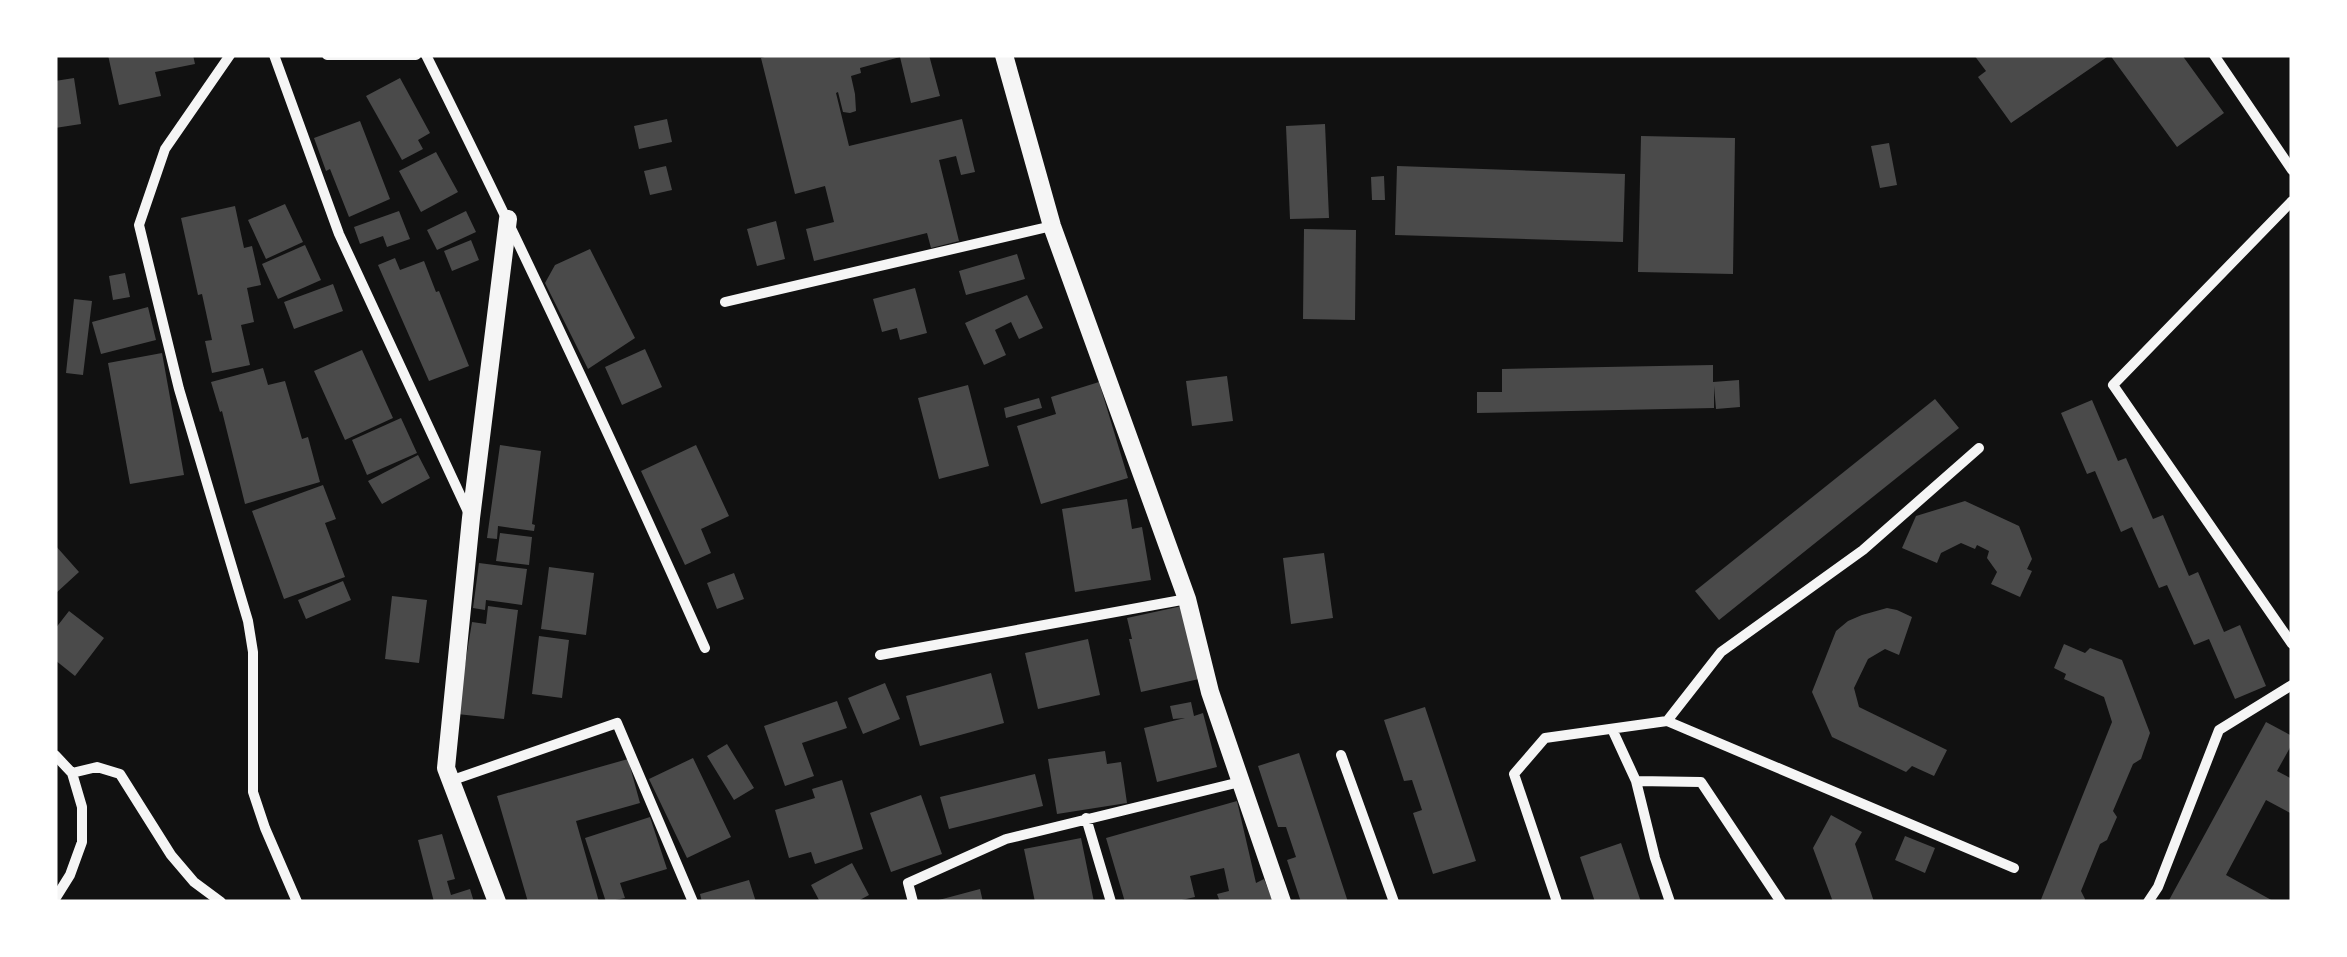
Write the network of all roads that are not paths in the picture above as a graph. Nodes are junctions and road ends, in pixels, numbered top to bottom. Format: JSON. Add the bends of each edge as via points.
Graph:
{"nodes":[{"id":1,"x":230,"y":55,"type":"edge"},
{"id":2,"x":274,"y":55,"type":"edge"},
{"id":3,"x":327,"y":55,"type":"edge"},
{"id":4,"x":416,"y":55,"type":"edge"},
{"id":5,"x":426,"y":55,"type":"edge"},
{"id":6,"x":1004,"y":55,"type":"edge"},
{"id":7,"x":2214,"y":55,"type":"edge"},
{"id":8,"x":2292,"y":170,"type":"edge"},
{"id":9,"x":2292,"y":201,"type":"edge"},
{"id":10,"x":508,"y":220,"type":"junction"},
{"id":11,"x":1052,"y":226,"type":"junction"},
{"id":12,"x":726,"y":302,"type":"dead end"},
{"id":13,"x":1979,"y":448,"type":"dead end"},
{"id":14,"x":471,"y":518,"type":"junction"},
{"id":15,"x":1187,"y":598,"type":"junction"},
{"id":16,"x":2292,"y":644,"type":"edge"},
{"id":17,"x":704,"y":648,"type":"dead end"},
{"id":18,"x":880,"y":656,"type":"dead end"},
{"id":19,"x":2292,"y":685,"type":"edge"},
{"id":20,"x":1667,"y":720,"type":"junction"},
{"id":21,"x":1612,"y":728,"type":"junction"},
{"id":22,"x":55,"y":755,"type":"edge"},
{"id":23,"x":1341,"y":755,"type":"dead end"},
{"id":24,"x":72,"y":773,"type":"junction"},
{"id":25,"x":450,"y":781,"type":"junction"},
{"id":26,"x":1636,"y":781,"type":"junction"},
{"id":27,"x":1240,"y":782,"type":"junction"},
{"id":28,"x":1086,"y":818,"type":"junction"},
{"id":29,"x":2014,"y":868,"type":"dead end"},
{"id":30,"x":55,"y":899,"type":"edge"},
{"id":31,"x":221,"y":902,"type":"edge"},
{"id":32,"x":297,"y":902,"type":"edge"},
{"id":33,"x":497,"y":902,"type":"edge"},
{"id":34,"x":693,"y":902,"type":"edge"},
{"id":35,"x":914,"y":902,"type":"edge"},
{"id":36,"x":1112,"y":902,"type":"edge"},
{"id":37,"x":1282,"y":902,"type":"edge"},
{"id":38,"x":1394,"y":902,"type":"edge"},
{"id":39,"x":1557,"y":902,"type":"edge"},
{"id":40,"x":1670,"y":902,"type":"edge"},
{"id":41,"x":1782,"y":902,"type":"edge"},
{"id":42,"x":2148,"y":902,"type":"edge"}],
"edges":[{"from":1,"to":32,"type":"street","via":[[165,149],[139,225],[178,389],[248,621],[253,792]]},
{"from":2,"to":14,"type":"street","via":[[339,234]]},
{"from":3,"to":4,"type":"street"},
{"from":5,"to":10,"type":"street"},
{"from":6,"to":11,"type":"street"},
{"from":7,"to":8,"type":"street"},
{"from":9,"to":16,"type":"street","via":[[2113,386]]},
{"from":10,"to":14,"type":"street"},
{"from":10,"to":17,"type":"street"},
{"from":11,"to":12,"type":"street"},
{"from":11,"to":15,"type":"street"},
{"from":13,"to":20,"type":"street","via":[[1863,550],[1721,652]]},
{"from":14,"to":25,"type":"street","via":[[446,768]]},
{"from":15,"to":18,"type":"street"},
{"from":15,"to":27,"type":"street"},
{"from":19,"to":42,"type":"street","via":[[2220,730]]},
{"from":20,"to":21,"type":"street"},
{"from":20,"to":29,"type":"street"},
{"from":21,"to":26,"type":"street"},
{"from":21,"to":39,"type":"street","via":[[1545,738],[1514,774]]},
{"from":22,"to":24,"type":"street"},
{"from":23,"to":38,"type":"street"},
{"from":24,"to":30,"type":"street","via":[[82,842]]},
{"from":24,"to":31,"type":"street","via":[[97,767],[120,774],[171,856]]},
{"from":25,"to":33,"type":"street"},
{"from":25,"to":34,"type":"street","via":[[617,724]]},
{"from":26,"to":40,"type":"street"},
{"from":26,"to":41,"type":"street","via":[[1701,782]]},
{"from":27,"to":28,"type":"street"},
{"from":27,"to":37,"type":"street"},
{"from":28,"to":35,"type":"street","via":[[1006,839],[908,884]]},
{"from":28,"to":36,"type":"street"}]}
